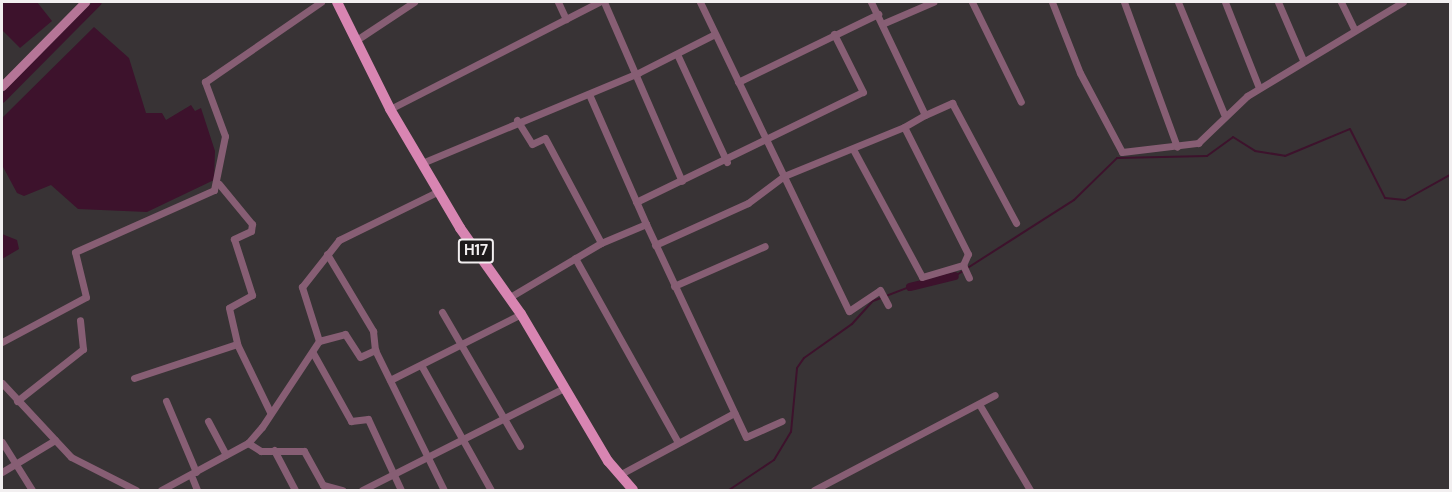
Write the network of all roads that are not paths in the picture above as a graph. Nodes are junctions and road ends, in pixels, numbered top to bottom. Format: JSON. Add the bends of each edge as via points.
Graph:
{"nodes":[{"id":1,"x":85,"y":2,"type":"edge"},
{"id":2,"x":321,"y":2,"type":"edge"},
{"id":3,"x":337,"y":2,"type":"edge"},
{"id":4,"x":414,"y":2,"type":"edge"},
{"id":5,"x":558,"y":2,"type":"edge"},
{"id":6,"x":599,"y":2,"type":"edge"},
{"id":7,"x":604,"y":2,"type":"edge"},
{"id":8,"x":700,"y":2,"type":"edge"},
{"id":9,"x":871,"y":2,"type":"edge"},
{"id":10,"x":933,"y":2,"type":"edge"},
{"id":11,"x":972,"y":2,"type":"edge"},
{"id":12,"x":1052,"y":2,"type":"edge"},
{"id":13,"x":1124,"y":2,"type":"edge"},
{"id":14,"x":1178,"y":2,"type":"edge"},
{"id":15,"x":1225,"y":2,"type":"edge"},
{"id":16,"x":1278,"y":2,"type":"edge"},
{"id":17,"x":1341,"y":2,"type":"edge"},
{"id":18,"x":1403,"y":2,"type":"edge"},
{"id":19,"x":878,"y":14,"type":"junction"},
{"id":20,"x":566,"y":19,"type":"junction"},
{"id":21,"x":882,"y":24,"type":"junction"},
{"id":22,"x":1354,"y":29,"type":"junction"},
{"id":23,"x":715,"y":34,"type":"junction"},
{"id":24,"x":834,"y":34,"type":"junction"},
{"id":25,"x":355,"y":41,"type":"junction"},
{"id":26,"x":677,"y":54,"type":"junction"},
{"id":27,"x":1303,"y":60,"type":"junction"},
{"id":28,"x":638,"y":73,"type":"junction"},
{"id":29,"x":738,"y":82,"type":"junction"},
{"id":30,"x":2,"y":86,"type":"edge"},
{"id":31,"x":1259,"y":88,"type":"junction"},
{"id":32,"x":589,"y":94,"type":"junction"},
{"id":33,"x":1021,"y":102,"type":"dead end"},
{"id":34,"x":390,"y":109,"type":"junction"},
{"id":35,"x":1224,"y":114,"type":"junction"},
{"id":36,"x":925,"y":116,"type":"junction"},
{"id":37,"x":517,"y":120,"type":"junction"},
{"id":38,"x":904,"y":127,"type":"junction"},
{"id":39,"x":767,"y":142,"type":"junction"},
{"id":40,"x":1177,"y":147,"type":"junction"},
{"id":41,"x":854,"y":151,"type":"junction"},
{"id":42,"x":727,"y":162,"type":"junction"},
{"id":43,"x":422,"y":163,"type":"junction"},
{"id":44,"x":784,"y":176,"type":"junction"},
{"id":45,"x":682,"y":181,"type":"junction"},
{"id":46,"x":219,"y":184,"type":"junction"},
{"id":47,"x":439,"y":191,"type":"junction"},
{"id":48,"x":636,"y":201,"type":"junction"},
{"id":49,"x":1016,"y":223,"type":"dead end"},
{"id":50,"x":646,"y":224,"type":"junction"},
{"id":51,"x":601,"y":243,"type":"junction"},
{"id":52,"x":655,"y":245,"type":"junction"},
{"id":53,"x":765,"y":246,"type":"dead end"},
{"id":54,"x":327,"y":254,"type":"junction"},
{"id":55,"x":574,"y":258,"type":"junction"},
{"id":56,"x":963,"y":265,"type":"junction"},
{"id":57,"x":969,"y":278,"type":"dead end"},
{"id":58,"x":674,"y":286,"type":"junction"},
{"id":59,"x":510,"y":297,"type":"junction"},
{"id":60,"x":888,"y":305,"type":"dead end"},
{"id":61,"x":442,"y":312,"type":"dead end"},
{"id":62,"x":521,"y":314,"type":"junction"},
{"id":63,"x":80,"y":320,"type":"dead end"},
{"id":64,"x":319,"y":341,"type":"junction"},
{"id":65,"x":2,"y":342,"type":"edge"},
{"id":66,"x":237,"y":344,"type":"junction"},
{"id":67,"x":461,"y":345,"type":"junction"},
{"id":68,"x":375,"y":350,"type":"junction"},
{"id":69,"x":314,"y":353,"type":"junction"},
{"id":70,"x":421,"y":365,"type":"junction"},
{"id":71,"x":134,"y":378,"type":"dead end"},
{"id":72,"x":390,"y":380,"type":"junction"},
{"id":73,"x":2,"y":383,"type":"edge"},
{"id":74,"x":564,"y":388,"type":"junction"},
{"id":75,"x":995,"y":395,"type":"dead end"},
{"id":76,"x":17,"y":401,"type":"junction"},
{"id":77,"x":166,"y":401,"type":"dead end"},
{"id":78,"x":979,"y":404,"type":"junction"},
{"id":79,"x":270,"y":412,"type":"junction"},
{"id":80,"x":734,"y":413,"type":"junction"},
{"id":81,"x":506,"y":418,"type":"junction"},
{"id":82,"x":208,"y":421,"type":"dead end"},
{"id":83,"x":782,"y":421,"type":"dead end"},
{"id":84,"x":464,"y":439,"type":"junction"},
{"id":85,"x":55,"y":440,"type":"junction"},
{"id":86,"x":2,"y":442,"type":"edge"},
{"id":87,"x":248,"y":442,"type":"junction"},
{"id":88,"x":678,"y":442,"type":"junction"},
{"id":89,"x":520,"y":446,"type":"dead end"},
{"id":90,"x":274,"y":450,"type":"junction"},
{"id":91,"x":226,"y":455,"type":"junction"},
{"id":92,"x":428,"y":458,"type":"junction"},
{"id":93,"x":16,"y":464,"type":"junction"},
{"id":94,"x":2,"y":472,"type":"edge"},
{"id":95,"x":193,"y":474,"type":"junction"},
{"id":96,"x":394,"y":474,"type":"junction"},
{"id":97,"x":619,"y":475,"type":"junction"},
{"id":98,"x":32,"y":490,"type":"edge"},
{"id":99,"x":135,"y":490,"type":"edge"},
{"id":100,"x":161,"y":490,"type":"edge"},
{"id":101,"x":197,"y":490,"type":"edge"},
{"id":102,"x":295,"y":490,"type":"edge"},
{"id":103,"x":342,"y":490,"type":"edge"},
{"id":104,"x":362,"y":490,"type":"edge"},
{"id":105,"x":401,"y":490,"type":"edge"},
{"id":106,"x":444,"y":490,"type":"edge"},
{"id":107,"x":491,"y":490,"type":"edge"},
{"id":108,"x":633,"y":490,"type":"edge"},
{"id":109,"x":814,"y":490,"type":"edge"},
{"id":110,"x":1030,"y":490,"type":"edge"}],
"edges":[{"from":1,"to":30,"type":"main road"},
{"from":2,"to":46,"type":"street","via":[[205,82],[225,136]]},
{"from":3,"to":25,"type":"main road","number":"H17"},
{"from":4,"to":25,"type":"street"},
{"from":5,"to":20,"type":"street"},
{"from":6,"to":20,"type":"street"},
{"from":7,"to":28,"type":"street"},
{"from":8,"to":23,"type":"street"},
{"from":9,"to":19,"type":"street"},
{"from":10,"to":21,"type":"street"},
{"from":11,"to":33,"type":"street"},
{"from":12,"to":40,"type":"street","via":[[1080,73],[1122,152]]},
{"from":13,"to":40,"type":"street"},
{"from":14,"to":35,"type":"street"},
{"from":15,"to":31,"type":"street"},
{"from":16,"to":27,"type":"street"},
{"from":17,"to":22,"type":"street"},
{"from":18,"to":22,"type":"street"},
{"from":19,"to":21,"type":"street"},
{"from":19,"to":24,"type":"street"},
{"from":20,"to":34,"type":"street"},
{"from":21,"to":36,"type":"street"},
{"from":22,"to":27,"type":"street"},
{"from":23,"to":26,"type":"street"},
{"from":23,"to":29,"type":"street"},
{"from":24,"to":29,"type":"street"},
{"from":24,"to":39,"type":"street","via":[[863,92]]},
{"from":25,"to":34,"type":"main road","number":"H17"},
{"from":26,"to":28,"type":"street"},
{"from":26,"to":42,"type":"street"},
{"from":27,"to":31,"type":"street"},
{"from":28,"to":32,"type":"street"},
{"from":28,"to":45,"type":"street"},
{"from":29,"to":39,"type":"street"},
{"from":31,"to":35,"type":"street"},
{"from":32,"to":37,"type":"street"},
{"from":32,"to":48,"type":"street"},
{"from":34,"to":43,"type":"main road","number":"H17"},
{"from":35,"to":40,"type":"street","via":[[1207,138]]},
{"from":36,"to":38,"type":"street"},
{"from":36,"to":49,"type":"street","via":[[952,104]]},
{"from":37,"to":43,"type":"street"},
{"from":37,"to":51,"type":"street","via":[[532,144],[545,138]]},
{"from":38,"to":41,"type":"street"},
{"from":38,"to":56,"type":"street","via":[[968,254]]},
{"from":39,"to":42,"type":"street"},
{"from":39,"to":44,"type":"street"},
{"from":41,"to":44,"type":"street"},
{"from":41,"to":56,"type":"street","via":[[922,277]]},
{"from":42,"to":45,"type":"street"},
{"from":43,"to":47,"type":"main road","number":"H17"},
{"from":44,"to":52,"type":"street","via":[[768,192]]},
{"from":44,"to":60,"type":"street","via":[[849,311],[880,290]]},
{"from":45,"to":48,"type":"street"},
{"from":46,"to":65,"type":"street","via":[[148,224],[75,252],[86,297]]},
{"from":46,"to":66,"type":"street","via":[[252,224],[251,231],[234,239],[252,295],[229,308]]},
{"from":47,"to":54,"type":"street","via":[[339,240]]},
{"from":47,"to":59,"type":"main road","number":"H17"},
{"from":48,"to":50,"type":"street"},
{"from":50,"to":51,"type":"street"},
{"from":50,"to":52,"type":"street"},
{"from":51,"to":55,"type":"street"},
{"from":52,"to":58,"type":"street"},
{"from":53,"to":58,"type":"street"},
{"from":54,"to":64,"type":"street","via":[[302,287]]},
{"from":54,"to":68,"type":"street","via":[[373,331]]},
{"from":55,"to":59,"type":"street"},
{"from":55,"to":88,"type":"street"},
{"from":56,"to":57,"type":"street"},
{"from":58,"to":80,"type":"street"},
{"from":59,"to":62,"type":"main road","number":"H17"},
{"from":61,"to":67,"type":"street"},
{"from":62,"to":67,"type":"street"},
{"from":62,"to":74,"type":"main road","number":"H17"},
{"from":63,"to":76,"type":"street","via":[[83,349]]},
{"from":64,"to":68,"type":"street","via":[[345,334],[360,357]]},
{"from":64,"to":69,"type":"street"},
{"from":66,"to":71,"type":"street"},
{"from":66,"to":79,"type":"street"},
{"from":67,"to":70,"type":"street"},
{"from":67,"to":81,"type":"street"},
{"from":68,"to":72,"type":"street"},
{"from":69,"to":79,"type":"street"},
{"from":69,"to":96,"type":"street","via":[[351,420],[368,418]]},
{"from":70,"to":72,"type":"street"},
{"from":70,"to":84,"type":"street"},
{"from":72,"to":92,"type":"street"},
{"from":73,"to":76,"type":"street"},
{"from":74,"to":81,"type":"street"},
{"from":74,"to":97,"type":"main road","number":"H17"},
{"from":75,"to":78,"type":"street"},
{"from":76,"to":85,"type":"street"},
{"from":77,"to":95,"type":"street"},
{"from":78,"to":109,"type":"street"},
{"from":78,"to":110,"type":"street"},
{"from":79,"to":87,"type":"street"},
{"from":80,"to":83,"type":"street","via":[[746,436]]},
{"from":80,"to":88,"type":"street"},
{"from":81,"to":84,"type":"street"},
{"from":81,"to":89,"type":"street"},
{"from":82,"to":91,"type":"street"},
{"from":84,"to":92,"type":"street"},
{"from":84,"to":107,"type":"street"},
{"from":85,"to":93,"type":"street"},
{"from":85,"to":99,"type":"street","via":[[81,464]]},
{"from":86,"to":93,"type":"street"},
{"from":87,"to":90,"type":"street","via":[[261,451]]},
{"from":87,"to":91,"type":"street"},
{"from":88,"to":97,"type":"street"},
{"from":90,"to":102,"type":"street"},
{"from":90,"to":103,"type":"street","via":[[304,451],[324,486]]},
{"from":91,"to":95,"type":"street"},
{"from":92,"to":96,"type":"street"},
{"from":92,"to":106,"type":"street"},
{"from":93,"to":94,"type":"street"},
{"from":93,"to":98,"type":"street"},
{"from":95,"to":100,"type":"street"},
{"from":95,"to":101,"type":"street"},
{"from":96,"to":104,"type":"street"},
{"from":96,"to":105,"type":"street"},
{"from":97,"to":108,"type":"main road","number":"H17"}]}
